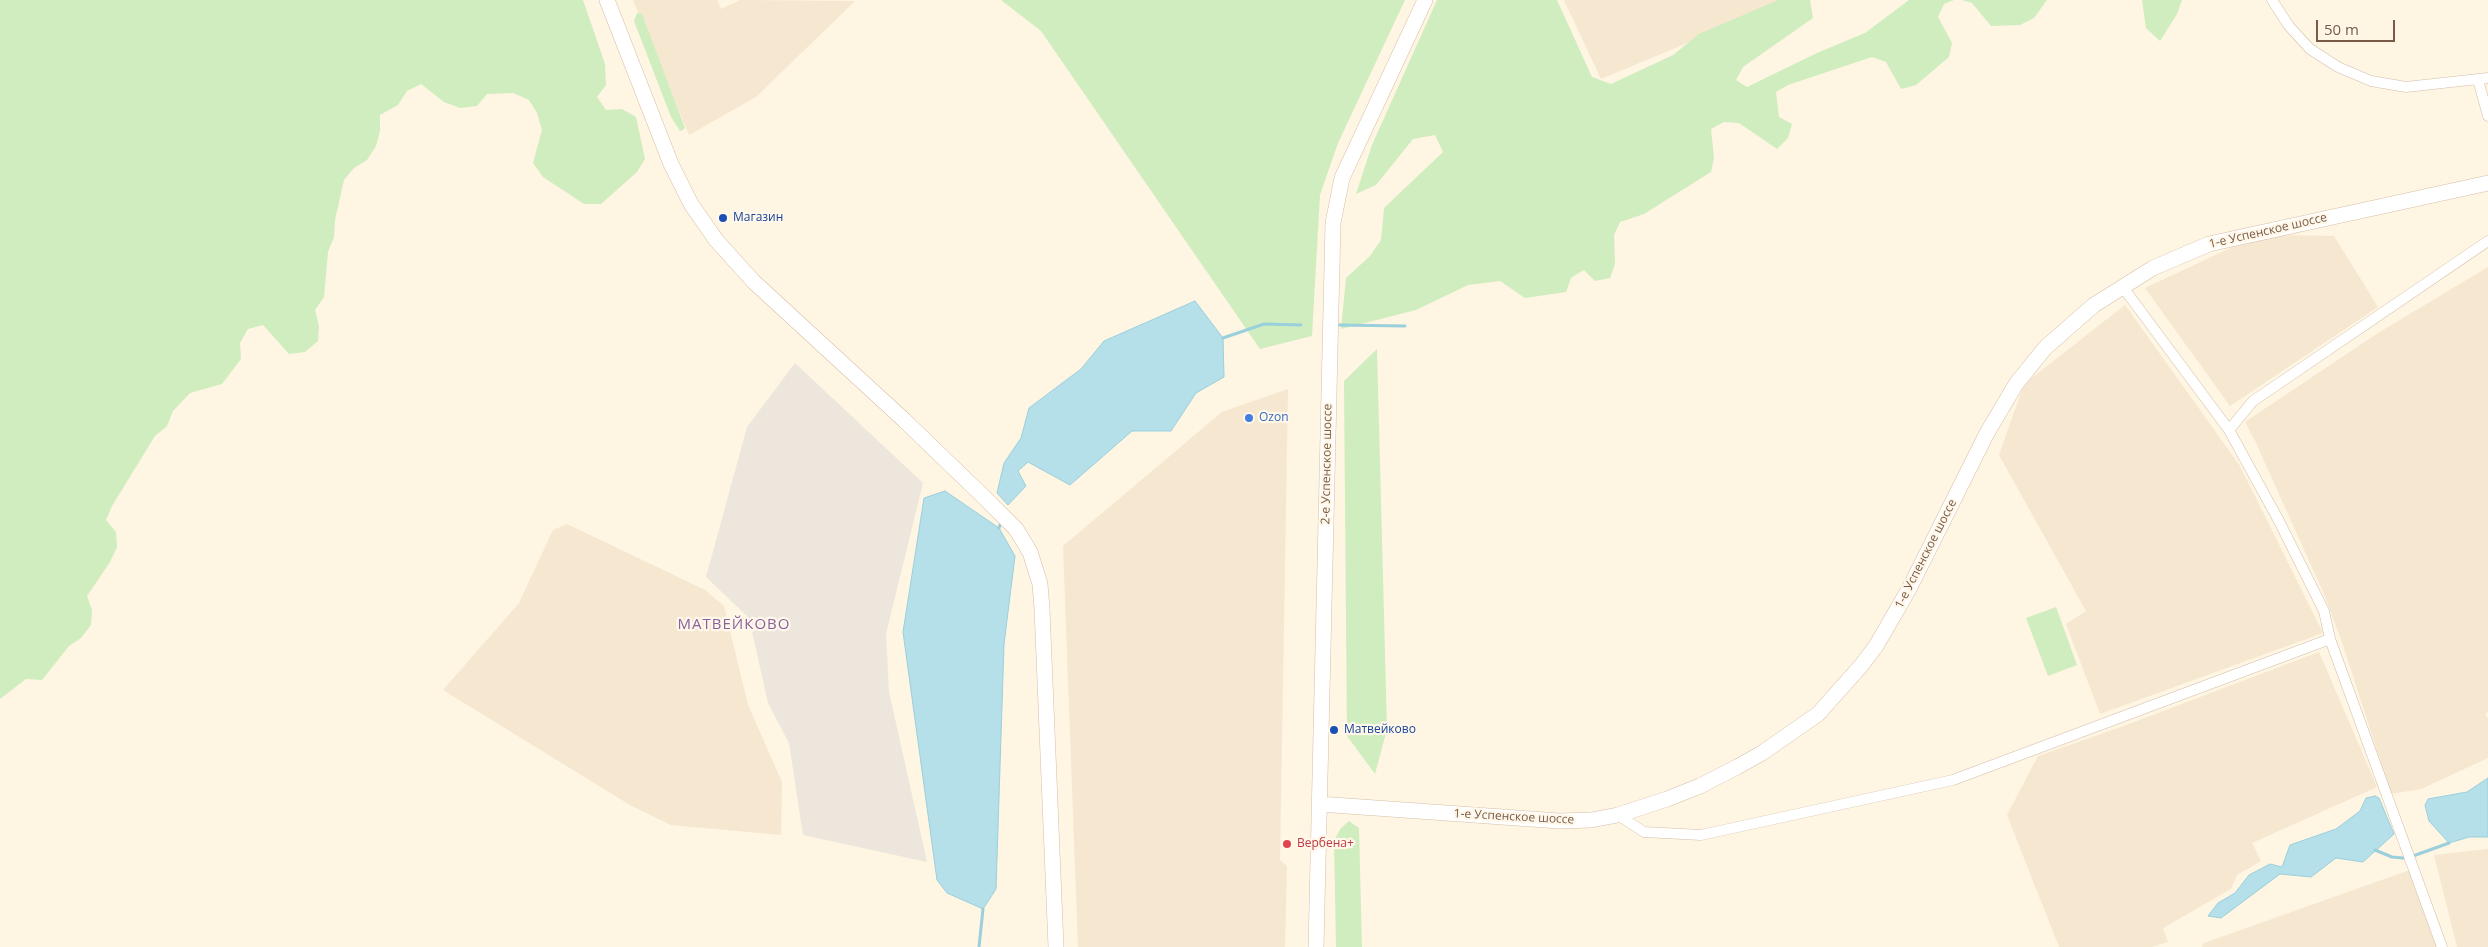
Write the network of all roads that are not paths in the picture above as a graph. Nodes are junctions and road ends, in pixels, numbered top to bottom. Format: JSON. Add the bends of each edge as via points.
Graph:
{"nodes":[{"id":1,"x":607,"y":0,"type":"edge"},
{"id":2,"x":1425,"y":0,"type":"edge"},
{"id":3,"x":2272,"y":0,"type":"edge"},
{"id":4,"x":2483,"y":79,"type":"edge"},
{"id":5,"x":2488,"y":116,"type":"edge"},
{"id":6,"x":2488,"y":183,"type":"edge"},
{"id":7,"x":2488,"y":241,"type":"edge"},
{"id":8,"x":2122,"y":286,"type":"junction"},
{"id":9,"x":2229,"y":430,"type":"junction"},
{"id":10,"x":2330,"y":639,"type":"junction"},
{"id":11,"x":1319,"y":804,"type":"junction"},
{"id":12,"x":1618,"y":815,"type":"junction"},
{"id":13,"x":1056,"y":947,"type":"edge"},
{"id":14,"x":1316,"y":947,"type":"edge"},
{"id":15,"x":2442,"y":947,"type":"edge"}],
"edges":[{"from":1,"to":13,"type":"main road","via":[[671,164],[691,204],[716,240],[754,282],[1016,529],[1033,560],[1040,589]]},
{"from":2,"to":11,"type":"main road","name":"2-е Успенское шоссе","via":[[1342,178],[1335,208]]},
{"from":3,"to":4,"type":"street","via":[[2310,49],[2338,67],[2371,81],[2406,87]]},
{"from":4,"to":5,"type":"street"},
{"from":6,"to":8,"type":"main road","name":"1-е Успенское шоссе","via":[[2209,244],[2153,268]]},
{"from":7,"to":9,"type":"street","via":[[2253,401]]},
{"from":8,"to":9,"type":"street"},
{"from":8,"to":12,"type":"main road","name":"1-е Успенское шоссе","via":[[2094,305],[2051,343],[2016,384],[1876,646],[1832,700],[1787,737],[1737,767],[1700,786]]},
{"from":9,"to":10,"type":"street","via":[[2324,610]]},
{"from":10,"to":12,"type":"street","via":[[1953,780],[1701,835],[1644,832]]},
{"from":10,"to":15,"type":"street"},
{"from":11,"to":12,"type":"main road","name":"1-е Успенское шоссе","via":[[1559,821]]},
{"from":11,"to":14,"type":"main road","name":"2-е Успенское шоссе"}]}
